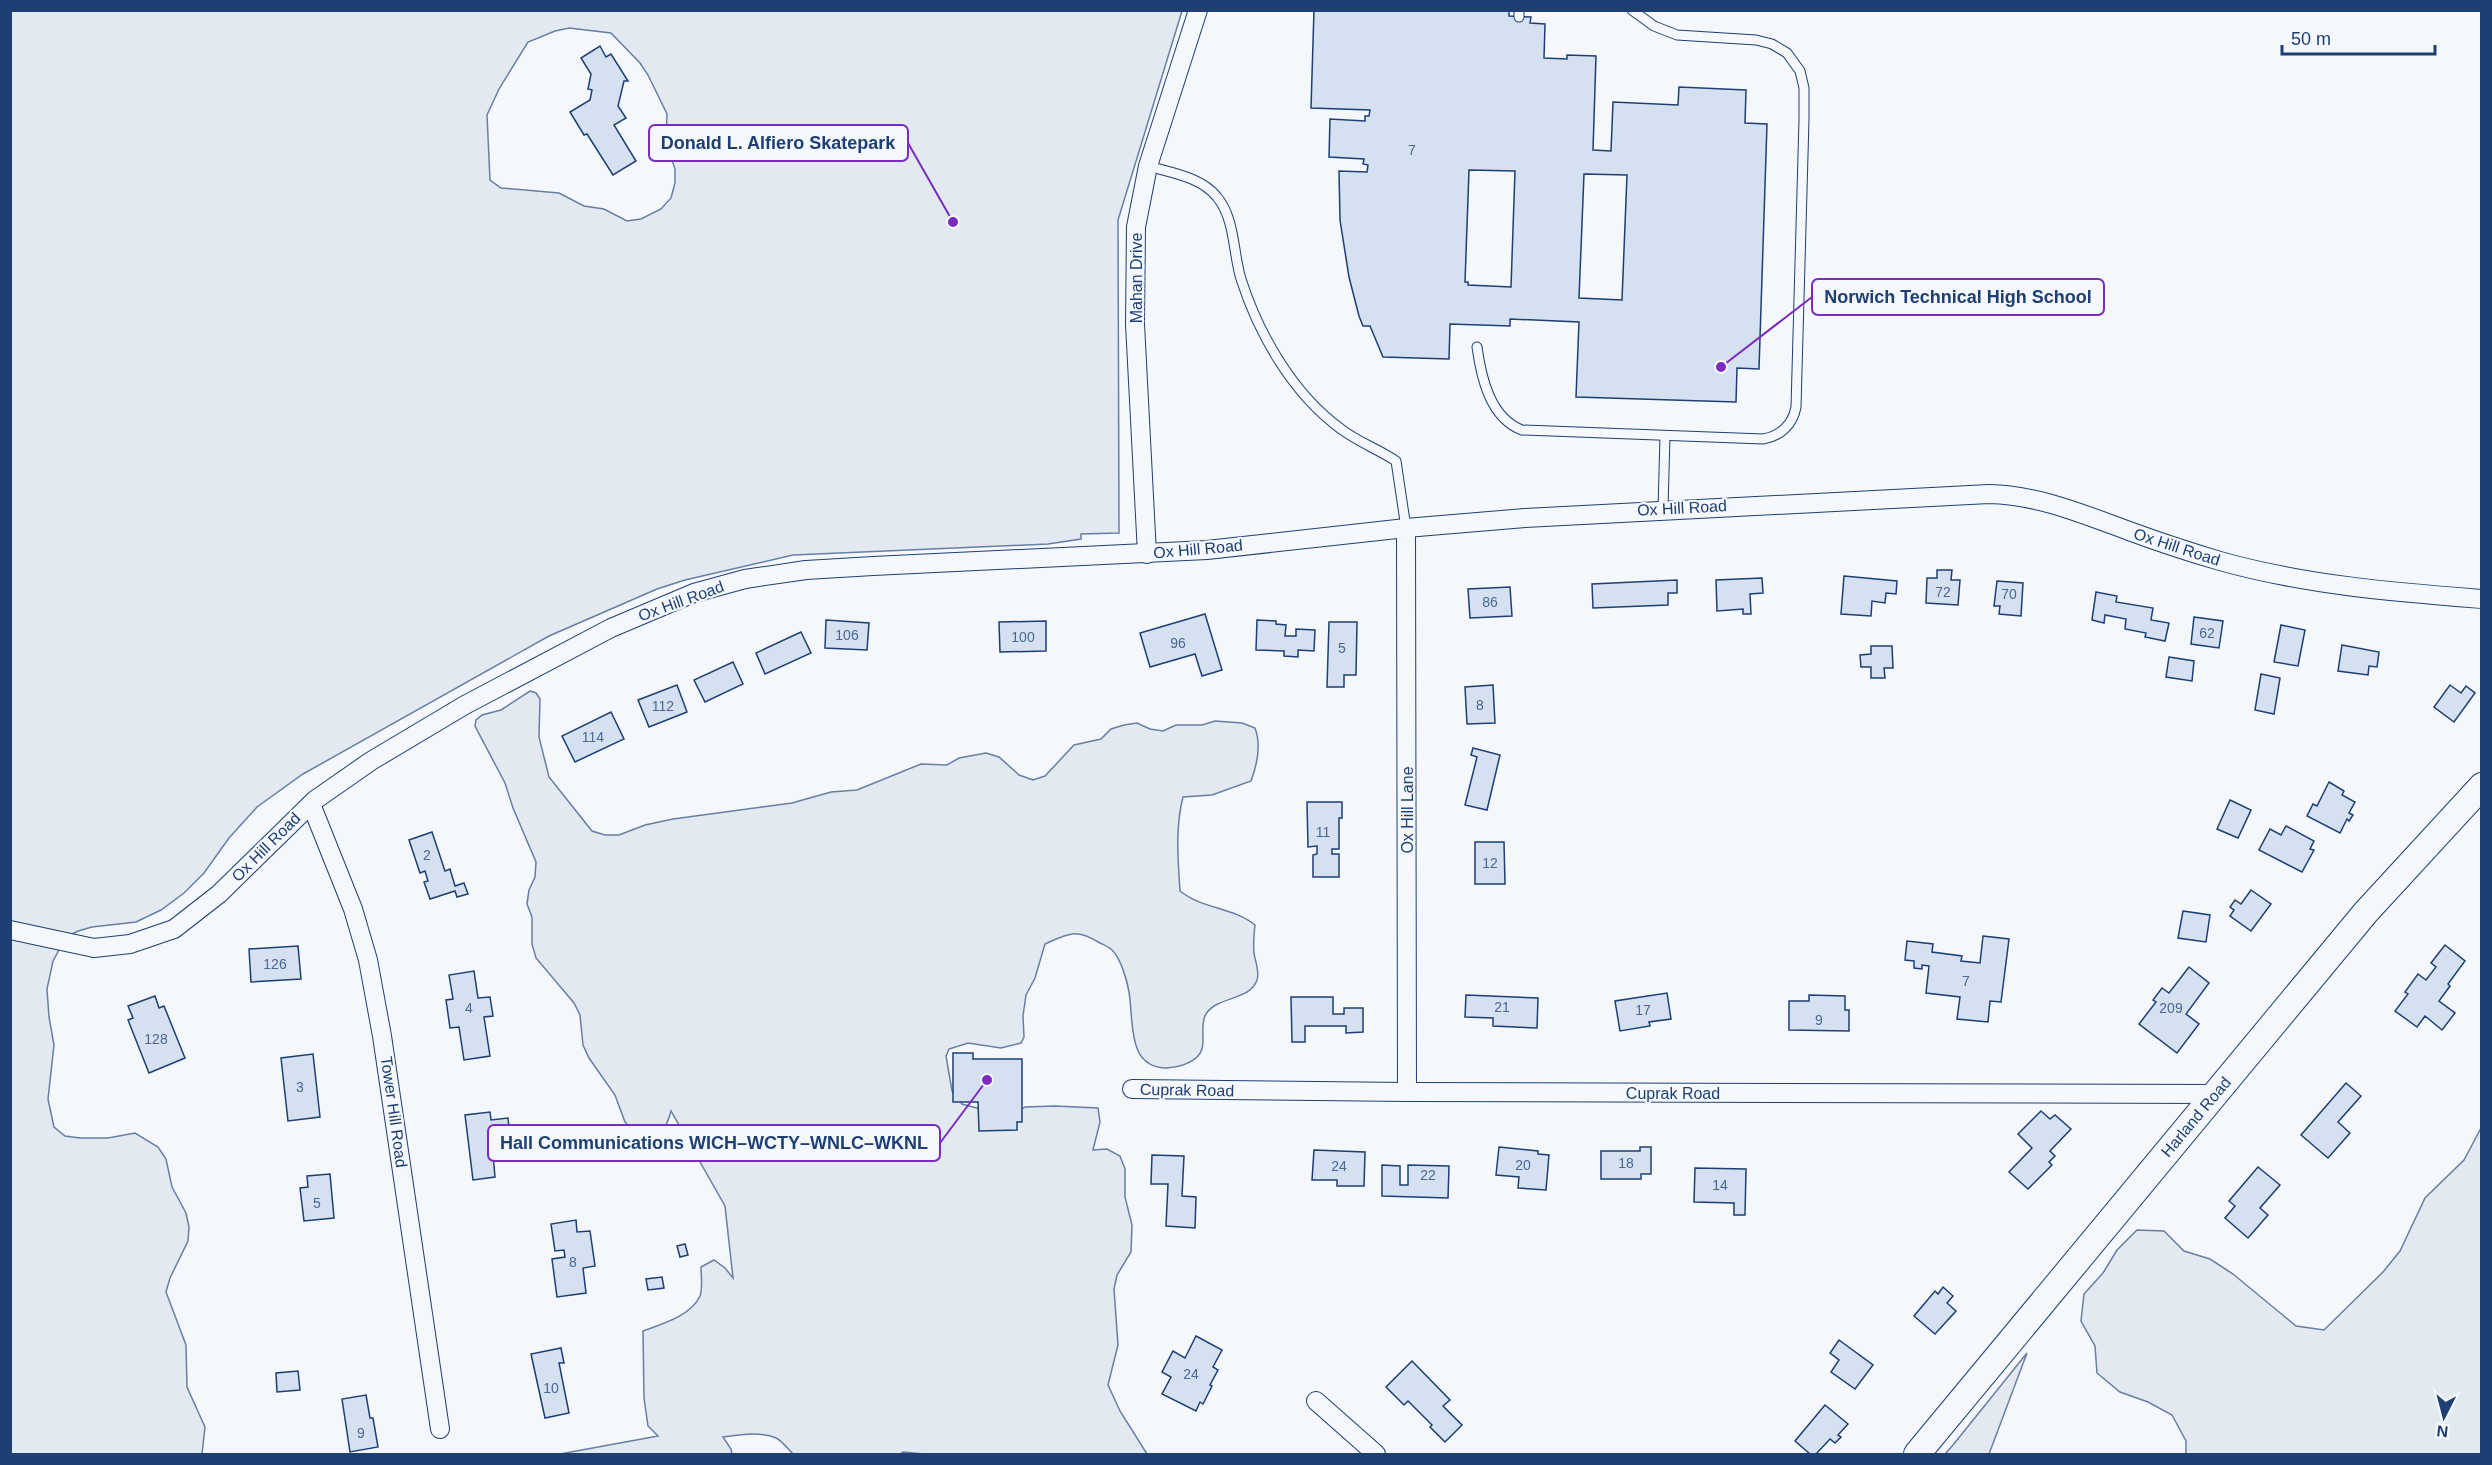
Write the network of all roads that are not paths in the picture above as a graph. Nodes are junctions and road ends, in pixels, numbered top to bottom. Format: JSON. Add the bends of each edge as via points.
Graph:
{"nodes":[{"id":1,"x":1198,"y":10,"type":"edge"},
{"id":2,"x":1632,"y":10,"type":"edge"},
{"id":3,"x":1148,"y":166,"type":"junction"},
{"id":4,"x":1477,"y":347,"type":"dead end"},
{"id":5,"x":1665,"y":436,"type":"junction"},
{"id":6,"x":1663,"y":509,"type":"junction"},
{"id":7,"x":1406,"y":528,"type":"junction"},
{"id":8,"x":1147,"y":554,"type":"junction"},
{"id":9,"x":2481,"y":600,"type":"edge"},
{"id":10,"x":2481,"y":786,"type":"edge"},
{"id":11,"x":310,"y":804,"type":"junction"},
{"id":12,"x":10,"y":930,"type":"edge"},
{"id":13,"x":1132,"y":1089,"type":"dead end"},
{"id":14,"x":1407,"y":1092,"type":"junction"},
{"id":15,"x":2215,"y":1095,"type":"junction"},
{"id":16,"x":1316,"y":1401,"type":"dead end"},
{"id":17,"x":440,"y":1429,"type":"dead end"},
{"id":18,"x":1376,"y":1455,"type":"edge"},
{"id":19,"x":1917,"y":1455,"type":"edge"}],
"edges":[{"from":1,"to":3,"type":"street","name":"Mahan Drive"},
{"from":2,"to":5,"type":"lane","via":[[1654,26],[1677,35],[1773,44],[1793,59],[1804,88],[1797,395],[1793,418],[1781,432],[1763,439]]},
{"from":3,"to":7,"type":"lane","via":[[1195,180],[1219,199],[1229,221],[1243,283],[1264,334],[1285,368],[1322,412],[1344,432],[1396,460]]},
{"from":3,"to":8,"type":"street","name":"Mahan Drive","via":[[1137,216],[1134,285]]},
{"from":4,"to":5,"type":"lane","via":[[1490,396],[1500,415],[1515,428]]},
{"from":5,"to":6,"type":"lane"},
{"from":6,"to":7,"type":"street","name":"Ox Hill Road"},
{"from":6,"to":9,"type":"street","name":"Ox Hill Road","via":[[2003,494],[2058,506],[2182,550],[2248,568],[2366,590]]},
{"from":7,"to":8,"type":"street","name":"Ox Hill Road"},
{"from":7,"to":14,"type":"street","name":"Ox Hill Lane"},
{"from":8,"to":11,"type":"street","name":"Ox Hill Road","via":[[806,570],[715,586],[611,627],[474,700],[354,771]]},
{"from":10,"to":15,"type":"main road","name":"Harland Road","via":[[2366,912]]},
{"from":11,"to":12,"type":"street","name":"Ox Hill Road","via":[[219,894],[183,924],[164,934],[94,948]]},
{"from":11,"to":17,"type":"street","name":"Tower Hill Road","via":[[353,909],[368,960]]},
{"from":13,"to":14,"type":"street","name":"Cuprak Road"},
{"from":14,"to":15,"type":"street","name":"Cuprak Road"},
{"from":15,"to":19,"type":"main road","name":"Harland Road"},
{"from":16,"to":18,"type":"street"}]}
